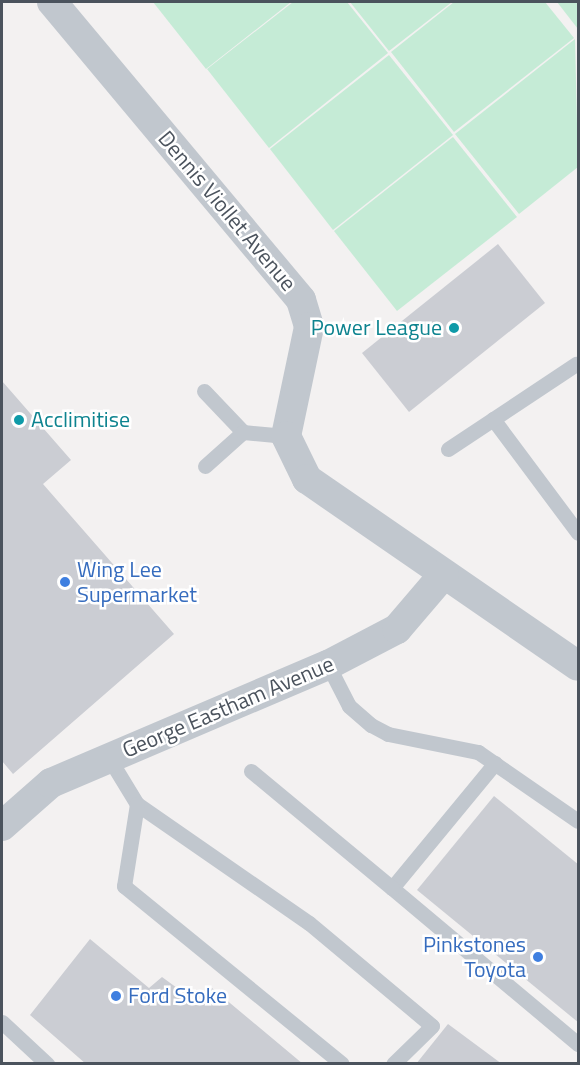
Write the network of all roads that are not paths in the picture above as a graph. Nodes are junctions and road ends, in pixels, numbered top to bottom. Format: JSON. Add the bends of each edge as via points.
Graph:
{"nodes":[{"id":1,"x":52,"y":2,"type":"edge"},
{"id":2,"x":578,"y":362,"type":"edge"},
{"id":3,"x":204,"y":391,"type":"dead end"},
{"id":4,"x":493,"y":419,"type":"junction"},
{"id":5,"x":243,"y":432,"type":"junction"},
{"id":6,"x":286,"y":436,"type":"junction"},
{"id":7,"x":448,"y":449,"type":"dead end"},
{"id":8,"x":205,"y":466,"type":"dead end"},
{"id":9,"x":579,"y":533,"type":"edge"},
{"id":10,"x":444,"y":574,"type":"junction"},
{"id":11,"x":328,"y":665,"type":"junction"},
{"id":12,"x":579,"y":666,"type":"edge"},
{"id":13,"x":109,"y":758,"type":"junction"},
{"id":14,"x":495,"y":763,"type":"junction"},
{"id":15,"x":251,"y":771,"type":"dead end"},
{"id":16,"x":137,"y":804,"type":"junction"},
{"id":17,"x":579,"y":821,"type":"edge"},
{"id":18,"x":2,"y":826,"type":"edge"},
{"id":19,"x":392,"y":888,"type":"junction"},
{"id":20,"x":2,"y":1022,"type":"edge"},
{"id":21,"x":579,"y":1044,"type":"edge"},
{"id":22,"x":47,"y":1064,"type":"edge"},
{"id":23,"x":342,"y":1064,"type":"edge"},
{"id":24,"x":393,"y":1064,"type":"edge"}],
"edges":[{"from":1,"to":6,"type":"street","name":"Dennis Viollet Avenue","via":[[301,300],[309,327]]},
{"from":2,"to":4,"type":"lane"},
{"from":3,"to":5,"type":"lane"},
{"from":4,"to":7,"type":"lane"},
{"from":4,"to":9,"type":"lane"},
{"from":5,"to":6,"type":"lane"},
{"from":5,"to":8,"type":"lane"},
{"from":6,"to":10,"type":"street","via":[[307,479]]},
{"from":10,"to":11,"type":"street","name":"George Eastham Avenue","via":[[397,629]]},
{"from":10,"to":12,"type":"street"},
{"from":11,"to":13,"type":"street","name":"George Eastham Avenue"},
{"from":11,"to":14,"type":"lane","via":[[349,706],[371,725],[407,738],[458,744]]},
{"from":13,"to":16,"type":"lane"},
{"from":13,"to":18,"type":"street","name":"George Eastham Avenue","via":[[51,783]]},
{"from":14,"to":17,"type":"lane"},
{"from":14,"to":19,"type":"lane"},
{"from":15,"to":19,"type":"lane"},
{"from":16,"to":23,"type":"lane","via":[[124,886]]},
{"from":16,"to":24,"type":"lane","via":[[309,923],[432,1026]]},
{"from":19,"to":21,"type":"lane"},
{"from":20,"to":22,"type":"lane"}]}
